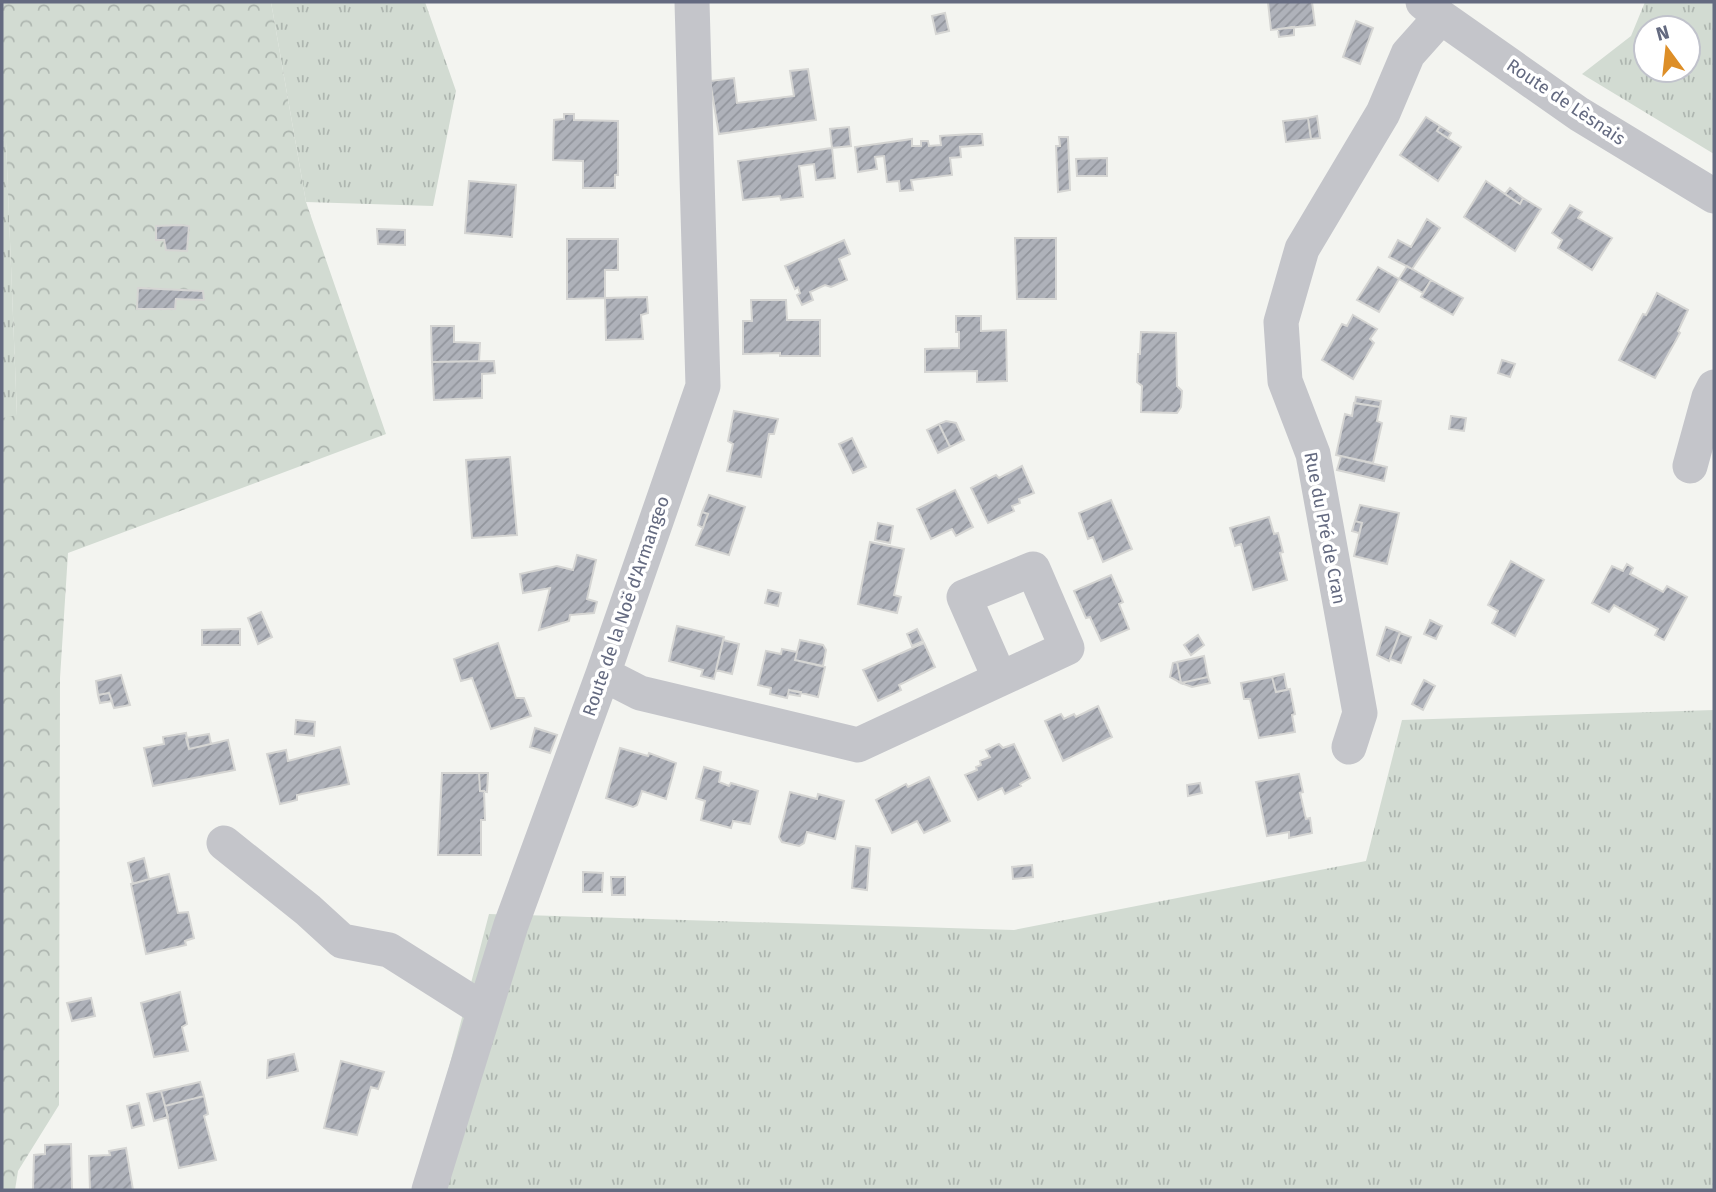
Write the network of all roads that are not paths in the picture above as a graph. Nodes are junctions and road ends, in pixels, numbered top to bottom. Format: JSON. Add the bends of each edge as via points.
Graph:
{"nodes":[{"id":1,"x":692,"y":2,"type":"edge"},
{"id":2,"x":1432,"y":9,"type":"edge"},
{"id":3,"x":1714,"y":196,"type":"edge"},
{"id":4,"x":1714,"y":387,"type":"edge"},
{"id":5,"x":1690,"y":466,"type":"dead end"},
{"id":6,"x":603,"y":674,"type":"junction"},
{"id":7,"x":1000,"y":679,"type":"dead end"},
{"id":8,"x":1349,"y":747,"type":"dead end"},
{"id":9,"x":224,"y":843,"type":"dead end"},
{"id":10,"x":484,"y":1010,"type":"junction"},
{"id":11,"x":429,"y":1190,"type":"edge"}],
"edges":[{"from":1,"to":6,"type":"street","name":"Route de la Noë d'Armangeo","via":[[703,386]]},
{"from":2,"to":3,"type":"street","name":"Route de Lèsnais","via":[[1579,114]]},
{"from":2,"to":8,"type":"street","name":"Rue du Pré de Cran","via":[[1383,113],[1302,249],[1281,321],[1285,381],[1313,454],[1360,713]]},
{"from":4,"to":5,"type":"street"},
{"from":6,"to":7,"type":"street","via":[[640,693],[858,745]]},
{"from":6,"to":10,"type":"street","name":"Route de la Noë d'Armangeo"},
{"from":9,"to":10,"type":"street","via":[[342,941],[389,950]]},
{"from":10,"to":11,"type":"street","name":"Route de la Noë d'Armangeo"}]}
